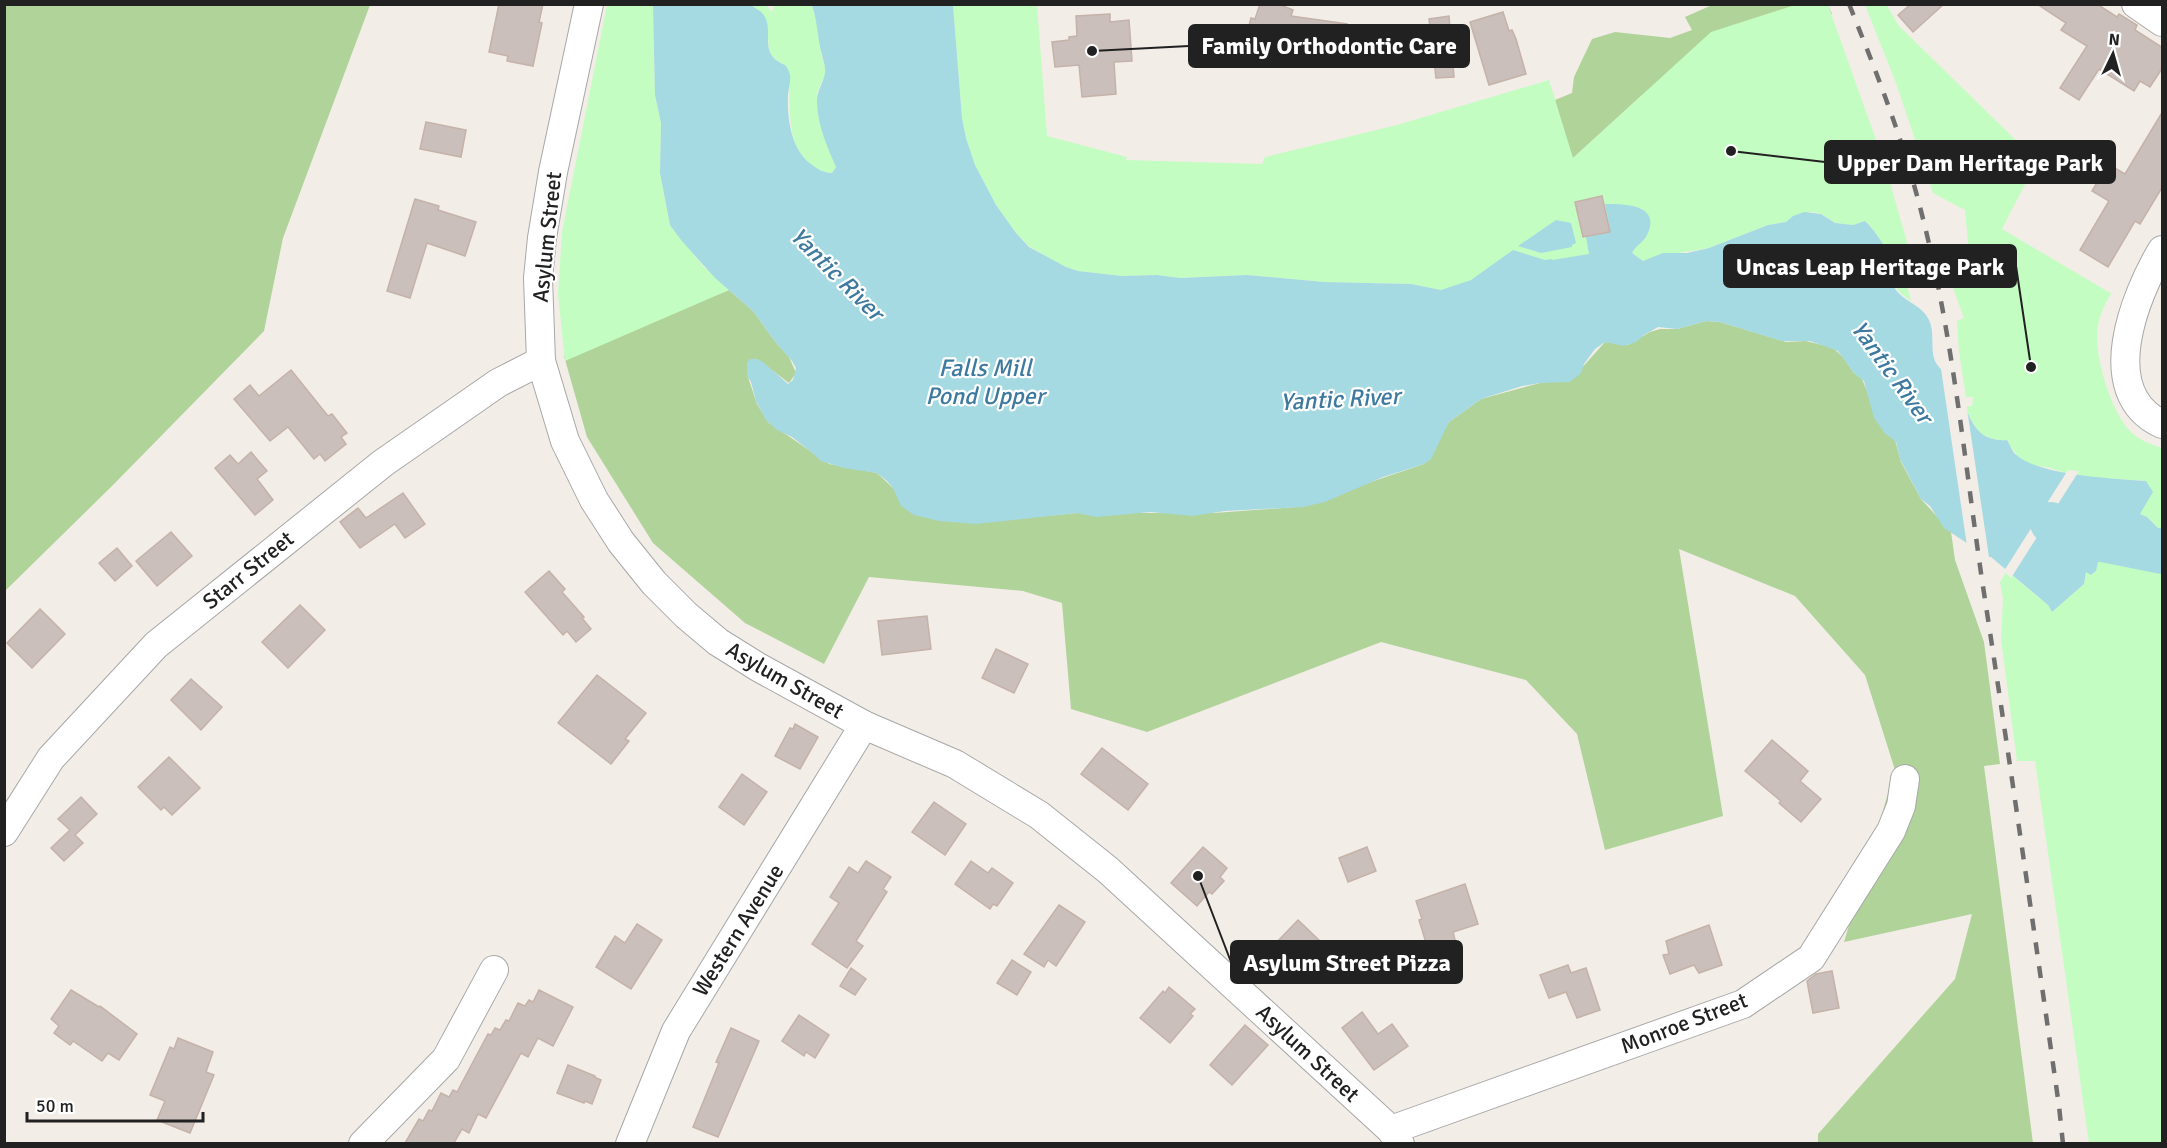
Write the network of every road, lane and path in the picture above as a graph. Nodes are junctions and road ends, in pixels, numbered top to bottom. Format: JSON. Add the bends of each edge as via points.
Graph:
{"nodes":[{"id":1,"x":589,"y":4,"type":"edge"},
{"id":2,"x":2136,"y":4,"type":"edge"},
{"id":3,"x":2163,"y":22,"type":"edge"},
{"id":4,"x":2163,"y":250,"type":"edge"},
{"id":5,"x":541,"y":361,"type":"junction"},
{"id":6,"x":2163,"y":424,"type":"edge"},
{"id":7,"x":864,"y":725,"type":"junction"},
{"id":8,"x":1905,"y":779,"type":"dead end"},
{"id":9,"x":4,"y":832,"type":"edge"},
{"id":10,"x":494,"y":970,"type":"dead end"},
{"id":11,"x":1395,"y":1136,"type":"edge"},
{"id":12,"x":363,"y":1143,"type":"edge"},
{"id":13,"x":630,"y":1143,"type":"edge"}],
"edges":[{"from":1,"to":5,"type":"street","name":"Asylum Street","via":[[542,238],[538,278]]},
{"from":2,"to":3,"type":"street"},
{"from":4,"to":6,"type":"street","via":[[2133,313],[2126,368],[2137,402],[2151,418]]},
{"from":5,"to":7,"type":"street","name":"Asylum Street","via":[[565,441],[594,500],[654,583],[718,642]]},
{"from":5,"to":9,"type":"street","name":"Starr Street","via":[[498,383],[383,463],[156,645],[51,758]]},
{"from":7,"to":11,"type":"street","name":"Asylum Street","via":[[955,764],[1039,815],[1108,870]]},
{"from":7,"to":13,"type":"street","name":"Western Avenue","via":[[676,1031]]},
{"from":8,"to":11,"type":"street","name":"Monroe Street","via":[[1901,806],[1891,831],[1811,958],[1743,1004]]},
{"from":10,"to":12,"type":"street","via":[[447,1059]]}]}
